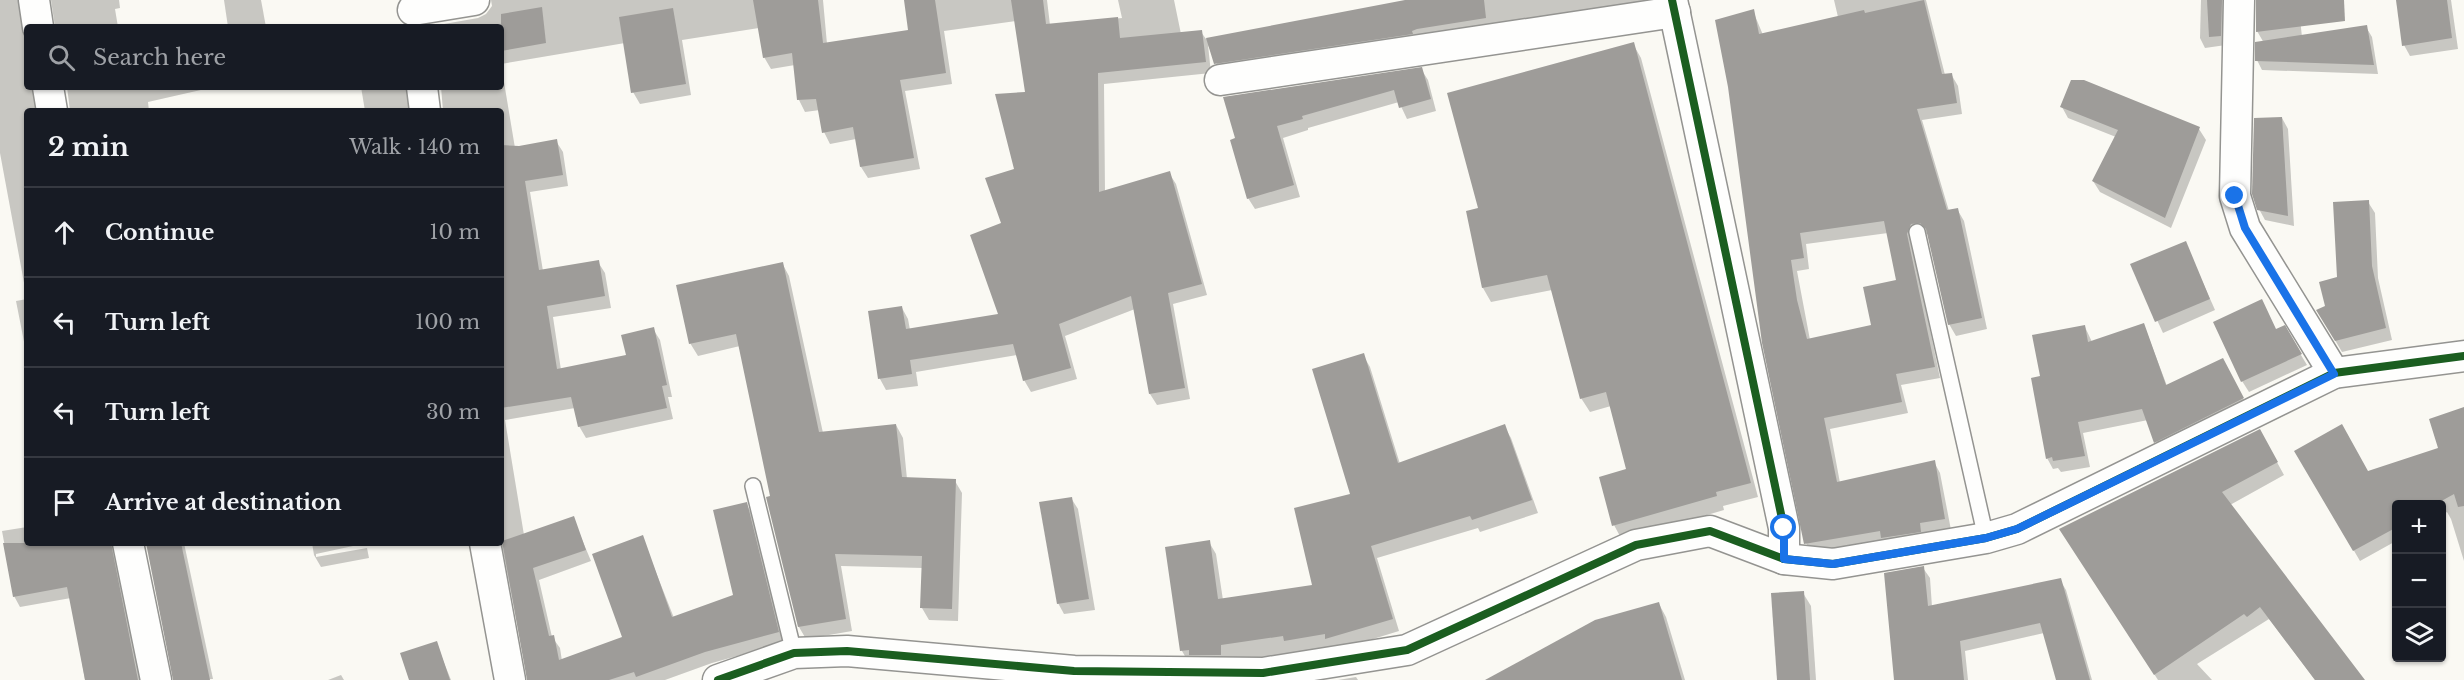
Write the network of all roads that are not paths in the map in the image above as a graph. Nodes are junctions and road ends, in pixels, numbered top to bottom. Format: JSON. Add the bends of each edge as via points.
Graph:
{"nodes":[{"id":1,"x":34,"y":0,"type":"edge"},
{"id":2,"x":474,"y":0,"type":"edge"},
{"id":3,"x":2239,"y":0,"type":"edge"},
{"id":4,"x":1673,"y":6,"type":"edge"},
{"id":5,"x":413,"y":12,"type":"edge"},
{"id":6,"x":38,"y":24,"type":"edge"},
{"id":7,"x":1220,"y":80,"type":"dead end"},
{"id":8,"x":48,"y":90,"type":"edge"},
{"id":9,"x":422,"y":90,"type":"edge"},
{"id":10,"x":51,"y":108,"type":"edge"},
{"id":11,"x":425,"y":108,"type":"edge"},
{"id":12,"x":1917,"y":231,"type":"dead end"},
{"id":13,"x":2464,"y":356,"type":"edge"},
{"id":14,"x":2334,"y":374,"type":"junction"},
{"id":15,"x":753,"y":486,"type":"dead end"},
{"id":16,"x":1986,"y":538,"type":"junction"},
{"id":17,"x":129,"y":546,"type":"edge"},
{"id":18,"x":485,"y":546,"type":"edge"},
{"id":19,"x":1784,"y":559,"type":"junction"},
{"id":20,"x":794,"y":653,"type":"junction"},
{"id":21,"x":156,"y":680,"type":"edge"},
{"id":22,"x":510,"y":680,"type":"edge"},
{"id":23,"x":718,"y":680,"type":"edge"}],
"edges":[{"from":1,"to":6,"type":"street"},
{"from":2,"to":5,"type":"street"},
{"from":3,"to":14,"type":"street","via":[[2235,196],[2245,228]]},
{"from":4,"to":7,"type":"street"},
{"from":4,"to":19,"type":"street","via":[[1784,528]]},
{"from":8,"to":10,"type":"street"},
{"from":9,"to":11,"type":"street"},
{"from":12,"to":16,"type":"lane"},
{"from":13,"to":14,"type":"street"},
{"from":14,"to":16,"type":"street","via":[[2017,529]]},
{"from":15,"to":20,"type":"lane"},
{"from":16,"to":19,"type":"street","via":[[1833,564]]},
{"from":17,"to":21,"type":"street"},
{"from":18,"to":22,"type":"street"},
{"from":19,"to":20,"type":"street","via":[[1710,531],[1636,545],[1407,650],[1263,673],[1074,671],[847,651]]},
{"from":20,"to":23,"type":"street"}]}
